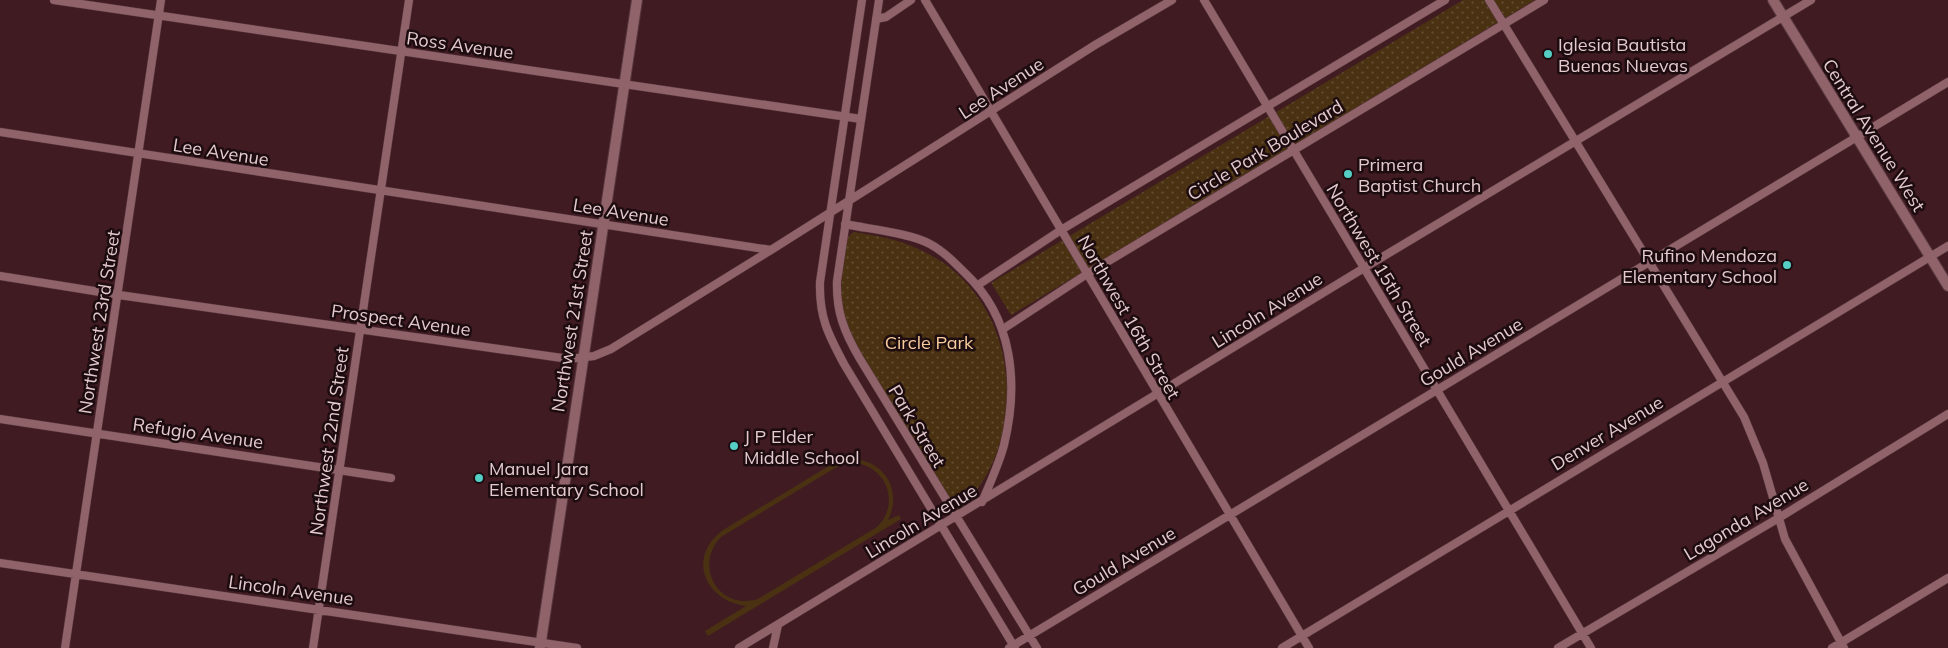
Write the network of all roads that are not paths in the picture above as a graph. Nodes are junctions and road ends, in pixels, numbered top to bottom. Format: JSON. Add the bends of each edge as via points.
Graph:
{"nodes":[{"id":1,"x":54,"y":0,"type":"edge"},
{"id":2,"x":161,"y":0,"type":"edge"},
{"id":3,"x":409,"y":0,"type":"edge"},
{"id":4,"x":637,"y":0,"type":"edge"},
{"id":5,"x":862,"y":0,"type":"edge"},
{"id":6,"x":879,"y":0,"type":"edge"},
{"id":7,"x":911,"y":0,"type":"edge"},
{"id":8,"x":925,"y":0,"type":"edge"},
{"id":9,"x":1172,"y":0,"type":"edge"},
{"id":10,"x":1204,"y":0,"type":"edge"},
{"id":11,"x":1445,"y":0,"type":"edge"},
{"id":12,"x":1489,"y":0,"type":"edge"},
{"id":13,"x":1544,"y":0,"type":"edge"},
{"id":14,"x":1773,"y":0,"type":"edge"},
{"id":15,"x":1811,"y":0,"type":"edge"},
{"id":16,"x":159,"y":16,"type":"junction"},
{"id":17,"x":1783,"y":17,"type":"junction"},
{"id":18,"x":876,"y":19,"type":"junction"},
{"id":19,"x":1504,"y":24,"type":"junction"},
{"id":20,"x":401,"y":52,"type":"junction"},
{"id":21,"x":1948,"y":82,"type":"edge"},
{"id":22,"x":625,"y":85,"type":"junction"},
{"id":23,"x":1267,"y":107,"type":"junction"},
{"id":24,"x":991,"y":113,"type":"junction"},
{"id":25,"x":845,"y":117,"type":"junction"},
{"id":26,"x":860,"y":119,"type":"junction"},
{"id":27,"x":0,"y":132,"type":"edge"},
{"id":28,"x":1856,"y":138,"type":"junction"},
{"id":29,"x":1575,"y":142,"type":"junction"},
{"id":30,"x":1294,"y":151,"type":"junction"},
{"id":31,"x":139,"y":154,"type":"junction"},
{"id":32,"x":381,"y":191,"type":"junction"},
{"id":33,"x":849,"y":200,"type":"junction"},
{"id":34,"x":830,"y":214,"type":"junction"},
{"id":35,"x":604,"y":224,"type":"junction"},
{"id":36,"x":845,"y":224,"type":"junction"},
{"id":37,"x":1061,"y":230,"type":"junction"},
{"id":38,"x":1948,"y":246,"type":"edge"},
{"id":39,"x":771,"y":250,"type":"junction"},
{"id":40,"x":1930,"y":256,"type":"junction"},
{"id":41,"x":1649,"y":262,"type":"junction"},
{"id":42,"x":1364,"y":268,"type":"junction"},
{"id":43,"x":1087,"y":274,"type":"junction"},
{"id":44,"x":0,"y":276,"type":"edge"},
{"id":45,"x":978,"y":285,"type":"junction"},
{"id":46,"x":1948,"y":286,"type":"edge"},
{"id":47,"x":119,"y":295,"type":"junction"},
{"id":48,"x":360,"y":329,"type":"junction"},
{"id":49,"x":1003,"y":329,"type":"junction"},
{"id":50,"x":583,"y":358,"type":"junction"},
{"id":51,"x":1723,"y":382,"type":"junction"},
{"id":52,"x":1437,"y":390,"type":"junction"},
{"id":53,"x":1158,"y":395,"type":"junction"},
{"id":54,"x":1948,"y":414,"type":"edge"},
{"id":55,"x":0,"y":419,"type":"edge"},
{"id":56,"x":98,"y":434,"type":"junction"},
{"id":57,"x":340,"y":470,"type":"junction"},
{"id":58,"x":391,"y":478,"type":"dead end"},
{"id":59,"x":982,"y":502,"type":"junction"},
{"id":60,"x":1508,"y":510,"type":"junction"},
{"id":61,"x":1229,"y":515,"type":"junction"},
{"id":62,"x":956,"y":518,"type":"junction"},
{"id":63,"x":1777,"y":519,"type":"junction"},
{"id":64,"x":942,"y":527,"type":"junction"},
{"id":65,"x":0,"y":563,"type":"edge"},
{"id":66,"x":76,"y":574,"type":"junction"},
{"id":67,"x":1948,"y":578,"type":"edge"},
{"id":68,"x":318,"y":609,"type":"junction"},
{"id":69,"x":778,"y":624,"type":"junction"},
{"id":70,"x":1582,"y":634,"type":"junction"},
{"id":71,"x":1030,"y":635,"type":"junction"},
{"id":72,"x":1302,"y":636,"type":"junction"},
{"id":73,"x":540,"y":645,"type":"edge"},
{"id":74,"x":1842,"y":645,"type":"edge"},
{"id":75,"x":1012,"y":647,"type":"edge"},
{"id":76,"x":65,"y":648,"type":"edge"},
{"id":77,"x":313,"y":648,"type":"edge"},
{"id":78,"x":577,"y":648,"type":"edge"},
{"id":79,"x":739,"y":648,"type":"edge"},
{"id":80,"x":773,"y":648,"type":"edge"},
{"id":81,"x":1037,"y":648,"type":"edge"},
{"id":82,"x":1282,"y":648,"type":"edge"},
{"id":83,"x":1309,"y":648,"type":"edge"},
{"id":84,"x":1558,"y":648,"type":"edge"},
{"id":85,"x":1591,"y":648,"type":"edge"},
{"id":86,"x":1832,"y":648,"type":"edge"}],
"edges":[{"from":1,"to":16,"type":"street","name":"Ross Avenue"},
{"from":2,"to":16,"type":"street","name":"Northwest 23rd Street"},
{"from":3,"to":20,"type":"street","name":"Northwest 22nd Street"},
{"from":4,"to":22,"type":"street","name":"Northwest 21st Street"},
{"from":5,"to":25,"type":"street","name":"Park Street"},
{"from":6,"to":18,"type":"street","name":"Park Street"},
{"from":7,"to":18,"type":"street","via":[[886,17]]},
{"from":8,"to":24,"type":"street","name":"Northwest 16th Street"},
{"from":9,"to":24,"type":"street","name":"Lee Avenue","via":[[1095,45]]},
{"from":10,"to":23,"type":"street","name":"Northwest 15th Street"},
{"from":11,"to":23,"type":"street","name":"Circle Park Boulevard"},
{"from":12,"to":19,"type":"street"},
{"from":13,"to":19,"type":"street","name":"Circle Park Boulevard"},
{"from":14,"to":17,"type":"street","name":"Central Avenue West"},
{"from":15,"to":17,"type":"street","name":"Lincoln Avenue"},
{"from":16,"to":20,"type":"street","name":"Ross Avenue"},
{"from":16,"to":31,"type":"street","name":"Northwest 23rd Street"},
{"from":17,"to":28,"type":"street","name":"Central Avenue West"},
{"from":17,"to":29,"type":"street","name":"Lincoln Avenue"},
{"from":18,"to":26,"type":"street","name":"Park Street"},
{"from":19,"to":29,"type":"street"},
{"from":19,"to":30,"type":"street","name":"Circle Park Boulevard"},
{"from":20,"to":22,"type":"street","name":"Ross Avenue"},
{"from":20,"to":32,"type":"street","name":"Northwest 22nd Street"},
{"from":21,"to":28,"type":"street","name":"Gould Avenue"},
{"from":22,"to":25,"type":"street","name":"Ross Avenue"},
{"from":22,"to":35,"type":"street","name":"Northwest 21st Street"},
{"from":23,"to":30,"type":"street","name":"Northwest 15th Street"},
{"from":23,"to":37,"type":"street","name":"Circle Park Boulevard"},
{"from":24,"to":33,"type":"street","name":"Lee Avenue"},
{"from":24,"to":37,"type":"street","name":"Northwest 16th Street"},
{"from":25,"to":26,"type":"street","name":"Ross Avenue"},
{"from":25,"to":34,"type":"street","name":"Park Street"},
{"from":26,"to":33,"type":"street","name":"Park Street"},
{"from":27,"to":31,"type":"street","name":"Lee Avenue"},
{"from":28,"to":40,"type":"street","name":"Central Avenue West"},
{"from":28,"to":41,"type":"street","name":"Gould Avenue"},
{"from":29,"to":41,"type":"street"},
{"from":29,"to":42,"type":"street","name":"Lincoln Avenue"},
{"from":30,"to":42,"type":"street","name":"Northwest 15th Street"},
{"from":30,"to":43,"type":"street","name":"Circle Park Boulevard"},
{"from":31,"to":32,"type":"street","name":"Lee Avenue"},
{"from":31,"to":47,"type":"street","name":"Northwest 23rd Street"},
{"from":32,"to":35,"type":"street","name":"Lee Avenue"},
{"from":32,"to":48,"type":"street","name":"Northwest 22nd Street"},
{"from":33,"to":34,"type":"street","name":"Lee Avenue"},
{"from":33,"to":36,"type":"street","name":"Park Street"},
{"from":34,"to":39,"type":"street","name":"Lee Avenue"},
{"from":34,"to":64,"type":"street","name":"Park Street","via":[[820,282],[824,326]]},
{"from":35,"to":39,"type":"street","name":"Lee Avenue"},
{"from":35,"to":50,"type":"street","name":"Northwest 21st Street"},
{"from":36,"to":45,"type":"street","via":[[929,243]]},
{"from":36,"to":62,"type":"street","name":"Park Street","via":[[836,298],[841,324]]},
{"from":37,"to":43,"type":"street","name":"Northwest 16th Street"},
{"from":37,"to":45,"type":"street","name":"Circle Park Boulevard"},
{"from":38,"to":40,"type":"street","name":"Denver Avenue"},
{"from":39,"to":50,"type":"street","name":"Prospect Avenue","via":[[611,349]]},
{"from":40,"to":46,"type":"street","name":"Central Avenue West"},
{"from":40,"to":51,"type":"street","name":"Denver Avenue"},
{"from":41,"to":51,"type":"street"},
{"from":41,"to":52,"type":"street","name":"Gould Avenue"},
{"from":42,"to":52,"type":"street","name":"Northwest 15th Street"},
{"from":42,"to":53,"type":"street","name":"Lincoln Avenue"},
{"from":43,"to":49,"type":"street","name":"Circle Park Boulevard"},
{"from":43,"to":53,"type":"street","name":"Northwest 16th Street"},
{"from":44,"to":47,"type":"street","name":"Prospect Avenue"},
{"from":45,"to":49,"type":"street"},
{"from":47,"to":48,"type":"street","name":"Prospect Avenue"},
{"from":47,"to":56,"type":"street","name":"Northwest 23rd Street"},
{"from":48,"to":50,"type":"street","name":"Prospect Avenue","via":[[569,359]]},
{"from":48,"to":57,"type":"street","name":"Northwest 22nd Street"},
{"from":49,"to":59,"type":"street","via":[[1011,361],[1009,418],[1000,457]]},
{"from":50,"to":73,"type":"street","name":"Northwest 21st Street"},
{"from":51,"to":60,"type":"street","name":"Denver Avenue"},
{"from":51,"to":63,"type":"street","via":[[1744,417],[1763,463]]},
{"from":52,"to":60,"type":"street","name":"Northwest 15th Street"},
{"from":52,"to":61,"type":"street","name":"Gould Avenue"},
{"from":53,"to":59,"type":"street","name":"Lincoln Avenue"},
{"from":53,"to":61,"type":"street","name":"Northwest 16th Street"},
{"from":54,"to":63,"type":"street","name":"Lagonda Avenue"},
{"from":55,"to":56,"type":"street","name":"Refugio Avenue"},
{"from":56,"to":57,"type":"street","name":"Refugio Avenue"},
{"from":56,"to":66,"type":"street","name":"Northwest 23rd Street"},
{"from":57,"to":58,"type":"street","name":"Refugio Avenue"},
{"from":57,"to":68,"type":"street","name":"Northwest 22nd Street"},
{"from":59,"to":62,"type":"street","name":"Lincoln Avenue"},
{"from":60,"to":70,"type":"street","name":"Northwest 15th Street"},
{"from":60,"to":72,"type":"street","name":"Denver Avenue"},
{"from":61,"to":71,"type":"street","name":"Gould Avenue"},
{"from":61,"to":72,"type":"street","name":"Northwest 16th Street"},
{"from":62,"to":64,"type":"street","name":"Lincoln Avenue"},
{"from":62,"to":71,"type":"street","name":"Park Street"},
{"from":63,"to":70,"type":"street","name":"Lagonda Avenue"},
{"from":63,"to":74,"type":"street","via":[[1784,539]]},
{"from":64,"to":69,"type":"street","name":"Lincoln Avenue"},
{"from":64,"to":75,"type":"street","name":"Park Street"},
{"from":65,"to":66,"type":"street","name":"Lincoln Avenue"},
{"from":66,"to":68,"type":"street","name":"Lincoln Avenue"},
{"from":66,"to":76,"type":"street","name":"Northwest 23rd Street"},
{"from":67,"to":74,"type":"street"},
{"from":68,"to":73,"type":"street","name":"Lincoln Avenue"},
{"from":68,"to":77,"type":"street","name":"Northwest 22nd Street"},
{"from":69,"to":79,"type":"street","name":"Lincoln Avenue"},
{"from":69,"to":80,"type":"street"},
{"from":70,"to":84,"type":"street","name":"Lagonda Avenue"},
{"from":70,"to":85,"type":"street","name":"Northwest 15th Street"},
{"from":71,"to":75,"type":"street","name":"Gould Avenue"},
{"from":71,"to":81,"type":"street","name":"Park Street"},
{"from":72,"to":82,"type":"street","name":"Denver Avenue"},
{"from":72,"to":83,"type":"street","name":"Northwest 16th Street"},
{"from":73,"to":78,"type":"street","name":"Lincoln Avenue"},
{"from":74,"to":86,"type":"street"}]}
